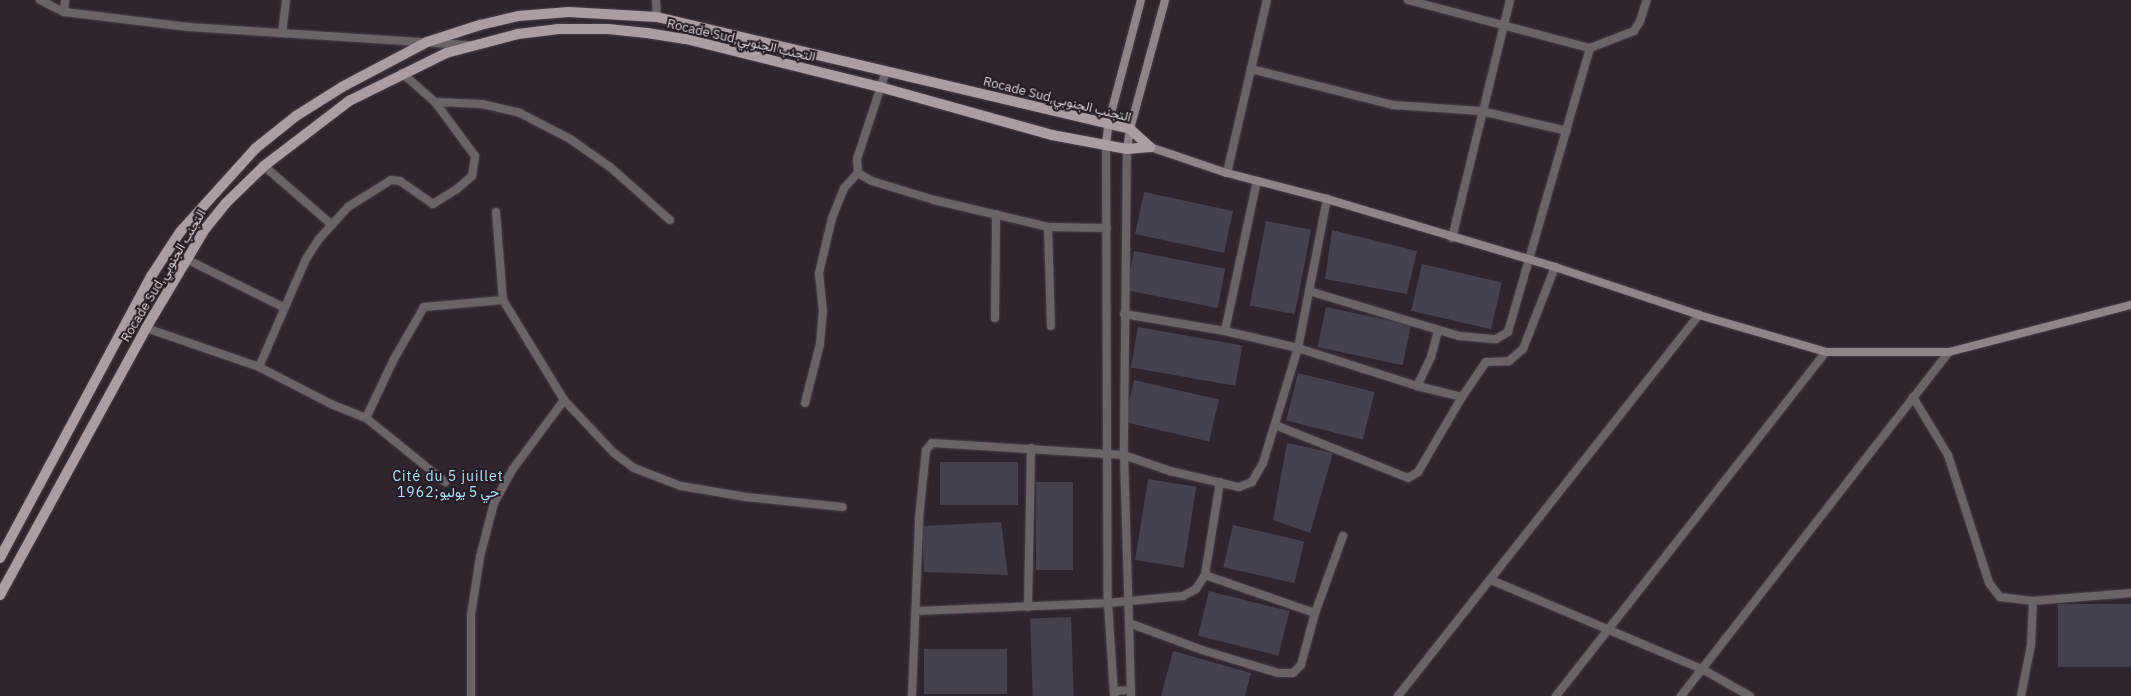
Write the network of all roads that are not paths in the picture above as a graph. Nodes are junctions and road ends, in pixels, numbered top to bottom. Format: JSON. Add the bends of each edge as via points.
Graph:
{"nodes":[{"id":1,"x":40,"y":0,"type":"edge"},
{"id":2,"x":65,"y":0,"type":"edge"},
{"id":3,"x":286,"y":0,"type":"edge"},
{"id":4,"x":656,"y":0,"type":"edge"},
{"id":5,"x":1141,"y":0,"type":"edge"},
{"id":6,"x":1165,"y":0,"type":"edge"},
{"id":7,"x":1267,"y":0,"type":"edge"},
{"id":8,"x":1408,"y":0,"type":"edge"},
{"id":9,"x":1510,"y":0,"type":"edge"},
{"id":10,"x":1647,"y":0,"type":"edge"},
{"id":11,"x":64,"y":12,"type":"junction"},
{"id":12,"x":657,"y":17,"type":"junction"},
{"id":13,"x":1504,"y":24,"type":"junction"},
{"id":14,"x":282,"y":33,"type":"junction"},
{"id":15,"x":427,"y":42,"type":"junction"},
{"id":16,"x":471,"y":45,"type":"junction"},
{"id":17,"x":1590,"y":48,"type":"junction"},
{"id":18,"x":1251,"y":69,"type":"junction"},
{"id":19,"x":886,"y":71,"type":"junction"},
{"id":20,"x":402,"y":73,"type":"junction"},
{"id":21,"x":880,"y":87,"type":"junction"},
{"id":22,"x":436,"y":102,"type":"junction"},
{"id":23,"x":1481,"y":111,"type":"junction"},
{"id":24,"x":1109,"y":124,"type":"junction"},
{"id":25,"x":1130,"y":129,"type":"junction"},
{"id":26,"x":1567,"y":131,"type":"junction"},
{"id":27,"x":1106,"y":144,"type":"junction"},
{"id":28,"x":1150,"y":147,"type":"junction"},
{"id":29,"x":1127,"y":149,"type":"junction"},
{"id":30,"x":264,"y":166,"type":"junction"},
{"id":31,"x":858,"y":173,"type":"junction"},
{"id":32,"x":1227,"y":173,"type":"junction"},
{"id":33,"x":1257,"y":181,"type":"junction"},
{"id":34,"x":1327,"y":199,"type":"junction"},
{"id":35,"x":496,"y":212,"type":"dead end"},
{"id":36,"x":996,"y":214,"type":"junction"},
{"id":37,"x":670,"y":220,"type":"dead end"},
{"id":38,"x":332,"y":225,"type":"junction"},
{"id":39,"x":1048,"y":227,"type":"junction"},
{"id":40,"x":1107,"y":228,"type":"junction"},
{"id":41,"x":1452,"y":238,"type":"junction"},
{"id":42,"x":186,"y":259,"type":"junction"},
{"id":43,"x":1529,"y":261,"type":"junction"},
{"id":44,"x":1555,"y":267,"type":"junction"},
{"id":45,"x":1309,"y":290,"type":"junction"},
{"id":46,"x":503,"y":300,"type":"junction"},
{"id":47,"x":2131,"y":305,"type":"edge"},
{"id":48,"x":283,"y":307,"type":"junction"},
{"id":49,"x":1124,"y":314,"type":"junction"},
{"id":50,"x":1699,"y":315,"type":"junction"},
{"id":51,"x":995,"y":318,"type":"dead end"},
{"id":52,"x":1051,"y":326,"type":"dead end"},
{"id":53,"x":146,"y":328,"type":"junction"},
{"id":54,"x":1225,"y":331,"type":"junction"},
{"id":55,"x":1438,"y":331,"type":"junction"},
{"id":56,"x":1298,"y":348,"type":"junction"},
{"id":57,"x":1826,"y":352,"type":"junction"},
{"id":58,"x":1949,"y":352,"type":"junction"},
{"id":59,"x":259,"y":367,"type":"junction"},
{"id":60,"x":1417,"y":386,"type":"junction"},
{"id":61,"x":1462,"y":397,"type":"junction"},
{"id":62,"x":1913,"y":397,"type":"junction"},
{"id":63,"x":564,"y":400,"type":"junction"},
{"id":64,"x":805,"y":403,"type":"dead end"},
{"id":65,"x":366,"y":418,"type":"junction"},
{"id":66,"x":1274,"y":425,"type":"junction"},
{"id":67,"x":1031,"y":448,"type":"junction"},
{"id":68,"x":1106,"y":453,"type":"junction"},
{"id":69,"x":1124,"y":455,"type":"junction"},
{"id":70,"x":445,"y":482,"type":"dead end"},
{"id":71,"x":1220,"y":482,"type":"junction"},
{"id":72,"x":842,"y":507,"type":"dead end"},
{"id":73,"x":1343,"y":536,"type":"dead end"},
{"id":74,"x":0,"y":558,"type":"edge"},
{"id":75,"x":1205,"y":575,"type":"junction"},
{"id":76,"x":1491,"y":580,"type":"junction"},
{"id":77,"x":2131,"y":593,"type":"edge"},
{"id":78,"x":0,"y":594,"type":"edge"},
{"id":79,"x":1128,"y":601,"type":"junction"},
{"id":80,"x":2033,"y":601,"type":"junction"},
{"id":81,"x":1108,"y":603,"type":"junction"},
{"id":82,"x":1028,"y":607,"type":"junction"},
{"id":83,"x":917,"y":611,"type":"junction"},
{"id":84,"x":1315,"y":613,"type":"junction"},
{"id":85,"x":1129,"y":623,"type":"junction"},
{"id":86,"x":1610,"y":629,"type":"junction"},
{"id":87,"x":1702,"y":669,"type":"junction"},
{"id":88,"x":1131,"y":693,"type":"edge"},
{"id":89,"x":1114,"y":694,"type":"edge"},
{"id":90,"x":471,"y":696,"type":"edge"},
{"id":91,"x":912,"y":696,"type":"edge"},
{"id":92,"x":1398,"y":696,"type":"edge"},
{"id":93,"x":1556,"y":696,"type":"edge"},
{"id":94,"x":1681,"y":696,"type":"edge"},
{"id":95,"x":1750,"y":696,"type":"edge"},
{"id":96,"x":2021,"y":696,"type":"edge"}],
"edges":[{"from":1,"to":11,"type":"street"},
{"from":2,"to":11,"type":"street"},
{"from":3,"to":14,"type":"street"},
{"from":4,"to":12,"type":"street"},
{"from":5,"to":24,"type":"main road"},
{"from":6,"to":25,"type":"main road"},
{"from":7,"to":18,"type":"street"},
{"from":8,"to":13,"type":"street"},
{"from":9,"to":13,"type":"street"},
{"from":10,"to":17,"type":"street","via":[[1634,31]]},
{"from":11,"to":14,"type":"street","via":[[188,27]]},
{"from":12,"to":15,"type":"main road","name":"Rocade Sud,التجنب الجنوبي","via":[[569,12],[518,16]]},
{"from":12,"to":19,"type":"main road","name":"Rocade Sud,التجنب الجنوبي"},
{"from":13,"to":17,"type":"street"},
{"from":13,"to":23,"type":"street"},
{"from":14,"to":15,"type":"street"},
{"from":15,"to":16,"type":"street"},
{"from":15,"to":74,"type":"main road","name":"Rocade Sud,التجنب الجنوبي","via":[[342,87],[296,116],[256,148],[180,232],[152,275]]},
{"from":16,"to":20,"type":"main road","name":"Rocade Sud,التجنب الجنوبي"},
{"from":16,"to":21,"type":"main road","name":"Rocade Sud,التجنب الجنوبي","via":[[518,34],[559,29],[608,29],[686,39]]},
{"from":17,"to":26,"type":"street"},
{"from":18,"to":23,"type":"street","via":[[1393,105]]},
{"from":18,"to":32,"type":"street"},
{"from":19,"to":21,"type":"street"},
{"from":19,"to":24,"type":"main road","name":"Rocade Sud,التجنب الجنوبي"},
{"from":20,"to":22,"type":"street"},
{"from":20,"to":30,"type":"main road","name":"Rocade Sud,التجنب الجنوبي","via":[[349,101]]},
{"from":21,"to":27,"type":"main road","name":"Rocade Sud,التجنب الجنوبي","via":[[1052,134]]},
{"from":21,"to":31,"type":"street","via":[[857,159]]},
{"from":22,"to":37,"type":"street","via":[[482,104],[518,112],[570,139],[610,167]]},
{"from":22,"to":38,"type":"street","via":[[475,156],[472,176],[433,204],[400,180],[392,180],[348,207]]},
{"from":23,"to":26,"type":"street"},
{"from":23,"to":41,"type":"street"},
{"from":24,"to":25,"type":"main road","name":"Rocade Sud,التجنب الجنوبي"},
{"from":24,"to":27,"type":"main road"},
{"from":25,"to":28,"type":"main road","name":"Rocade Sud,التجنب الجنوبي"},
{"from":25,"to":29,"type":"main road"},
{"from":26,"to":43,"type":"street"},
{"from":27,"to":29,"type":"main road","name":"Rocade Sud,التجنب الجنوبي"},
{"from":27,"to":40,"type":"street"},
{"from":28,"to":29,"type":"main road","name":"Rocade Sud,التجنب الجنوبي"},
{"from":28,"to":32,"type":"main road"},
{"from":29,"to":49,"type":"street"},
{"from":30,"to":38,"type":"street"},
{"from":30,"to":42,"type":"main road","name":"Rocade Sud,التجنب الجنوبي","via":[[226,202]]},
{"from":31,"to":36,"type":"street","via":[[934,200]]},
{"from":31,"to":64,"type":"street","via":[[844,188],[832,218],[820,266],[823,311],[820,344]]},
{"from":32,"to":33,"type":"main road"},
{"from":33,"to":34,"type":"main road"},
{"from":33,"to":54,"type":"street"},
{"from":34,"to":41,"type":"main road"},
{"from":34,"to":45,"type":"street"},
{"from":35,"to":46,"type":"street"},
{"from":36,"to":39,"type":"street"},
{"from":36,"to":51,"type":"street"},
{"from":38,"to":48,"type":"street","via":[[306,259]]},
{"from":39,"to":40,"type":"street"},
{"from":39,"to":52,"type":"street"},
{"from":40,"to":68,"type":"street"},
{"from":41,"to":43,"type":"main road"},
{"from":42,"to":48,"type":"street"},
{"from":42,"to":53,"type":"main road","name":"Rocade Sud,التجنب الجنوبي"},
{"from":43,"to":44,"type":"main road"},
{"from":43,"to":55,"type":"street","via":[[1508,332],[1496,339],[1459,336]]},
{"from":44,"to":50,"type":"main road"},
{"from":44,"to":61,"type":"street","via":[[1522,349],[1509,361],[1486,362]]},
{"from":45,"to":55,"type":"street"},
{"from":45,"to":56,"type":"street"},
{"from":46,"to":63,"type":"street"},
{"from":46,"to":65,"type":"street","via":[[424,307],[394,359]]},
{"from":47,"to":58,"type":"main road"},
{"from":48,"to":59,"type":"street"},
{"from":49,"to":54,"type":"street"},
{"from":49,"to":69,"type":"street"},
{"from":50,"to":57,"type":"main road"},
{"from":50,"to":76,"type":"street"},
{"from":53,"to":59,"type":"street"},
{"from":53,"to":78,"type":"main road","name":"Rocade Sud,التجنب الجنوبي"},
{"from":54,"to":56,"type":"street"},
{"from":55,"to":60,"type":"street","via":[[1431,357]]},
{"from":56,"to":60,"type":"street"},
{"from":56,"to":66,"type":"street"},
{"from":57,"to":58,"type":"main road"},
{"from":57,"to":86,"type":"street"},
{"from":58,"to":62,"type":"street"},
{"from":59,"to":65,"type":"street","via":[[331,404]]},
{"from":60,"to":61,"type":"street"},
{"from":61,"to":66,"type":"street","via":[[1418,472],[1408,478]]},
{"from":62,"to":80,"type":"street","via":[[1948,455],[1988,583],[2000,597]]},
{"from":62,"to":87,"type":"street"},
{"from":63,"to":72,"type":"street","via":[[614,453],[634,468],[674,483],[746,497]]},
{"from":63,"to":90,"type":"street","via":[[513,469],[494,503],[480,557],[471,615]]},
{"from":65,"to":70,"type":"street"},
{"from":66,"to":71,"type":"street","via":[[1263,463],[1252,482],[1239,487]]},
{"from":67,"to":68,"type":"street"},
{"from":67,"to":82,"type":"street"},
{"from":67,"to":83,"type":"street","via":[[932,442],[926,450],[919,518]]},
{"from":68,"to":69,"type":"street"},
{"from":68,"to":81,"type":"street"},
{"from":69,"to":71,"type":"street","via":[[1170,472]]},
{"from":69,"to":79,"type":"street"},
{"from":71,"to":75,"type":"street"},
{"from":73,"to":84,"type":"street"},
{"from":75,"to":79,"type":"street","via":[[1196,589],[1183,596]]},
{"from":75,"to":84,"type":"street"},
{"from":76,"to":86,"type":"street"},
{"from":76,"to":92,"type":"street"},
{"from":77,"to":80,"type":"street"},
{"from":79,"to":81,"type":"street"},
{"from":79,"to":85,"type":"street"},
{"from":80,"to":96,"type":"street","via":[[2031,644]]},
{"from":81,"to":82,"type":"street"},
{"from":81,"to":89,"type":"street"},
{"from":82,"to":83,"type":"street"},
{"from":83,"to":91,"type":"street"},
{"from":84,"to":85,"type":"street","via":[[1301,664],[1293,673],[1278,674]]},
{"from":85,"to":88,"type":"street"},
{"from":86,"to":87,"type":"street"},
{"from":86,"to":93,"type":"street"},
{"from":87,"to":94,"type":"street"},
{"from":87,"to":95,"type":"street"},
{"from":88,"to":89,"type":"street"}]}
